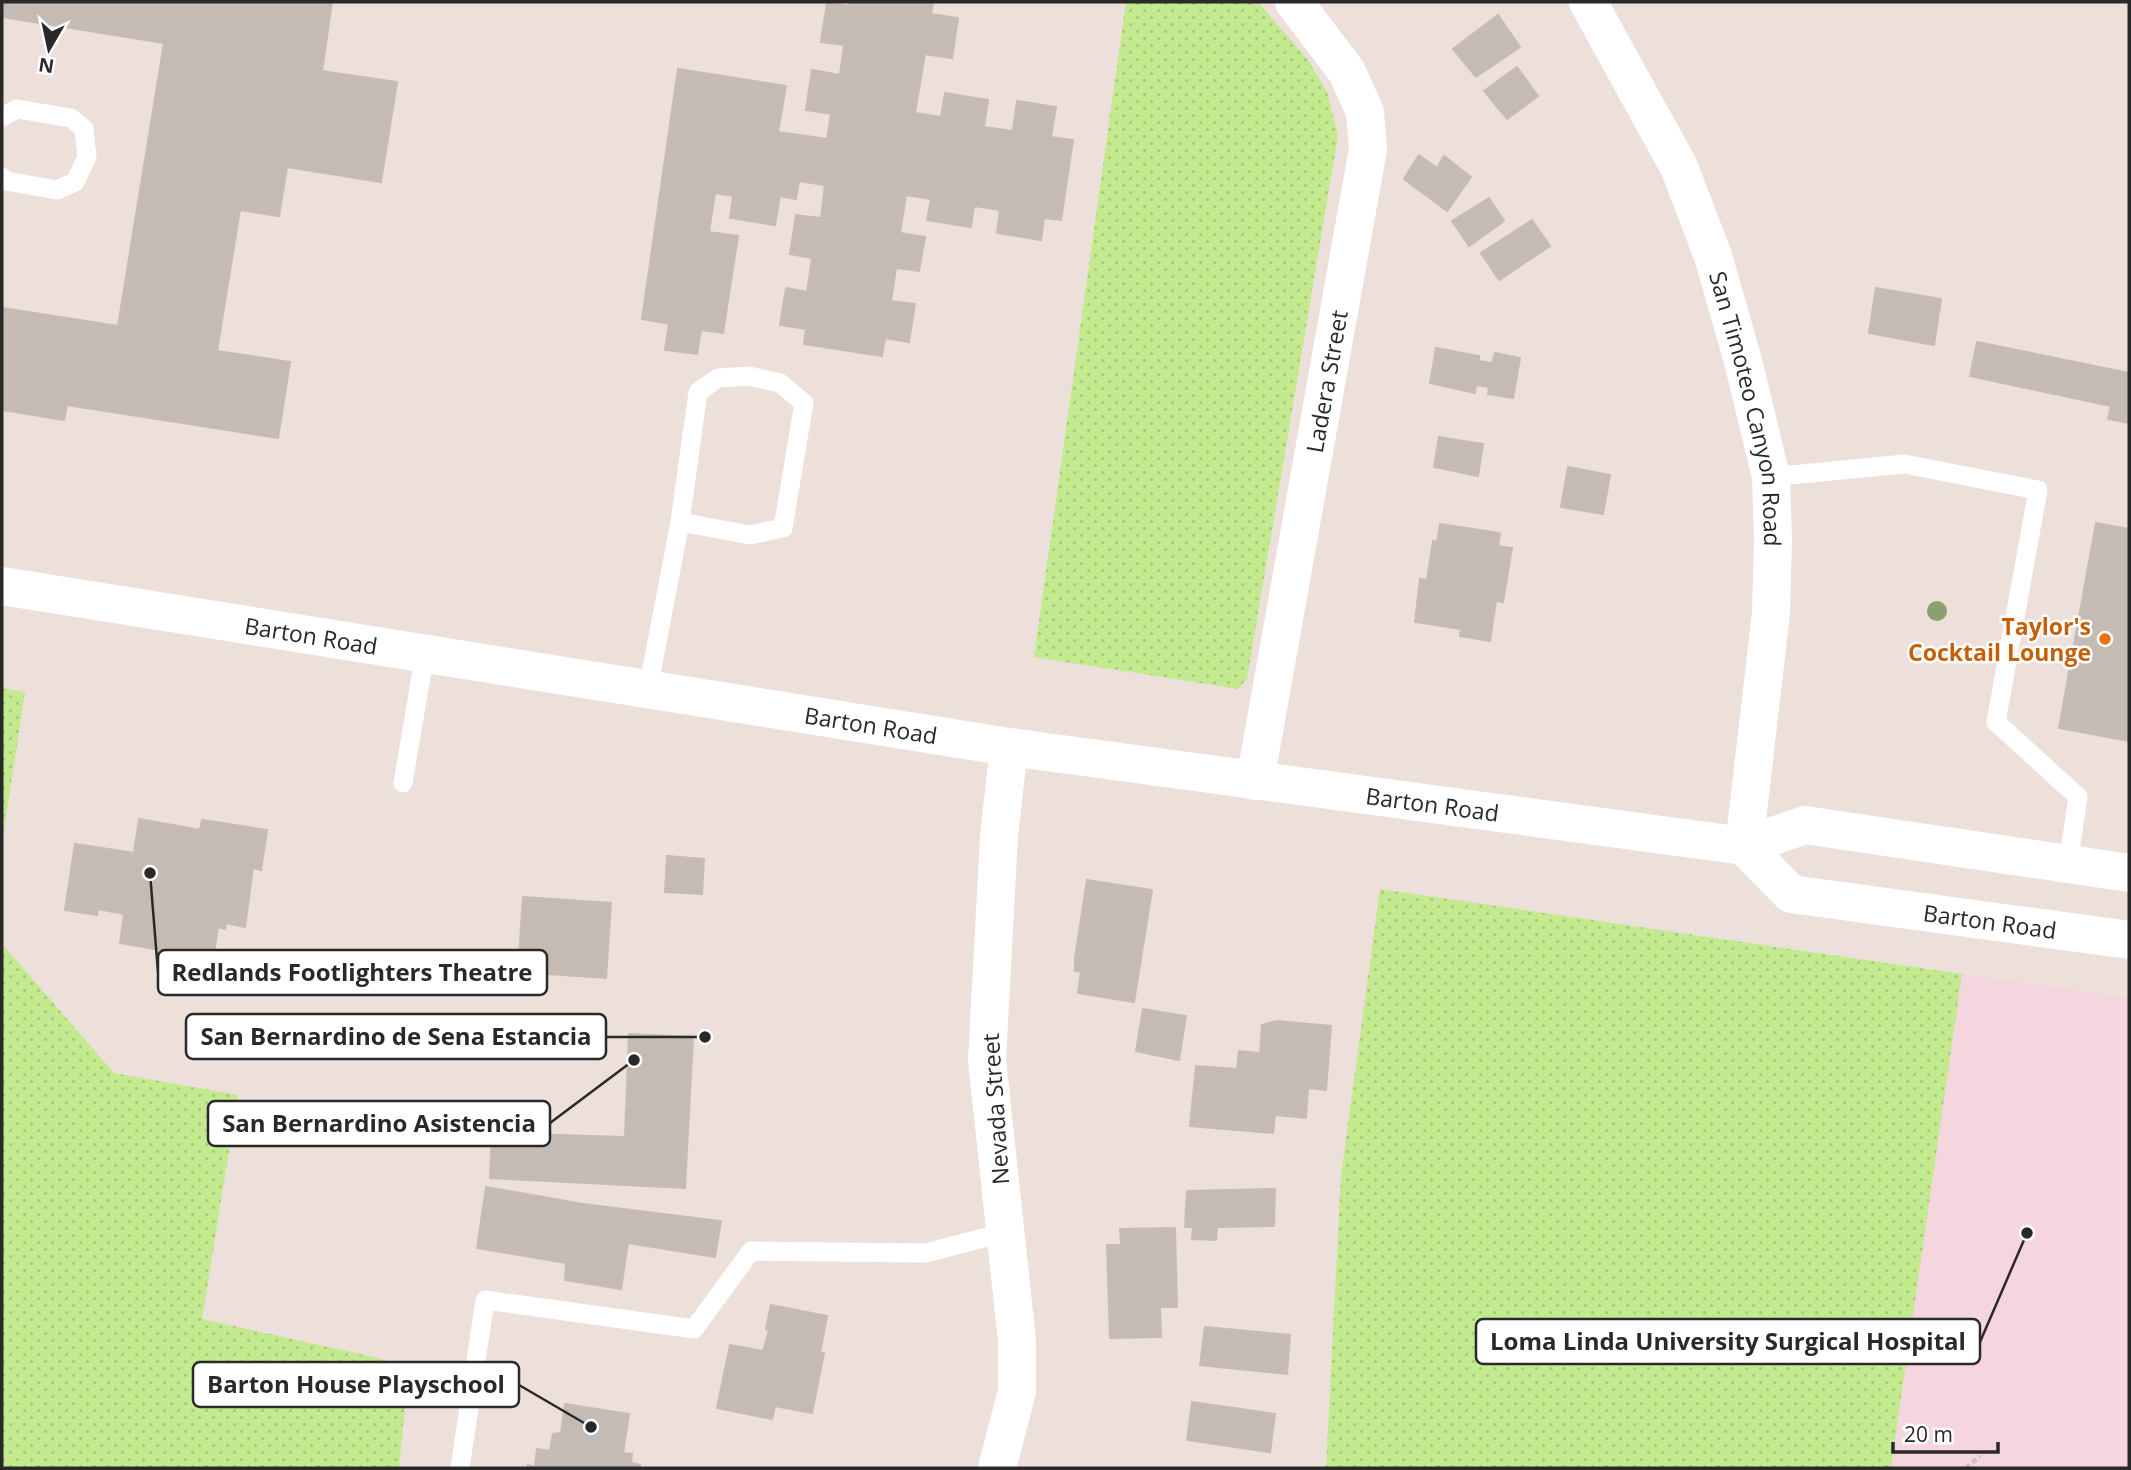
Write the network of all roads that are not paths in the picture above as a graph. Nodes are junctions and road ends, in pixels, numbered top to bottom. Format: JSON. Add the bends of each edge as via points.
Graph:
{"nodes":[{"id":1,"x":1294,"y":2,"type":"edge"},
{"id":2,"x":1588,"y":2,"type":"edge"},
{"id":3,"x":2,"y":117,"type":"edge"},
{"id":4,"x":2,"y":177,"type":"edge"},
{"id":5,"x":1771,"y":477,"type":"junction"},
{"id":6,"x":680,"y":522,"type":"junction"},
{"id":7,"x":2,"y":586,"type":"edge"},
{"id":8,"x":425,"y":653,"type":"junction"},
{"id":9,"x":648,"y":690,"type":"junction"},
{"id":10,"x":1009,"y":747,"type":"junction"},
{"id":11,"x":1255,"y":781,"type":"junction"},
{"id":12,"x":403,"y":783,"type":"dead end"},
{"id":13,"x":1744,"y":846,"type":"junction"},
{"id":14,"x":2068,"y":864,"type":"junction"},
{"id":15,"x":2129,"y":873,"type":"edge"},
{"id":16,"x":2129,"y":940,"type":"edge"},
{"id":17,"x":1006,"y":1231,"type":"junction"},
{"id":18,"x":460,"y":1468,"type":"edge"},
{"id":19,"x":997,"y":1468,"type":"edge"}],
"edges":[{"from":1,"to":11,"type":"main road","name":"Ladera Street","via":[[1347,72],[1365,112],[1368,149]]},
{"from":2,"to":5,"type":"main road","name":"San Timoteo Canyon Road","via":[[1684,180],[1713,256]]},
{"from":3,"to":4,"type":"lane","via":[[16,109],[71,118],[84,129],[87,158],[75,181],[57,190]]},
{"from":5,"to":13,"type":"main road","name":"San Timoteo Canyon Road","via":[[1771,613]]},
{"from":5,"to":14,"type":"lane","via":[[1904,464],[2038,489],[1996,722],[2078,797]]},
{"from":6,"to":6,"type":"lane","via":[[698,392],[718,378],[749,376],[780,383],[804,403],[783,528],[750,535]]},
{"from":6,"to":9,"type":"lane"},
{"from":7,"to":8,"type":"main road","name":"Barton Road"},
{"from":8,"to":9,"type":"main road","name":"Barton Road"},
{"from":8,"to":12,"type":"lane"},
{"from":9,"to":10,"type":"main road","name":"Barton Road"},
{"from":10,"to":11,"type":"main road","name":"Barton Road"},
{"from":10,"to":17,"type":"main road","name":"Nevada Street","via":[[986,1060]]},
{"from":11,"to":13,"type":"main road","name":"Barton Road"},
{"from":13,"to":14,"type":"main road","name":"Barton Road","via":[[1805,825]]},
{"from":13,"to":16,"type":"main road","name":"Barton Road","via":[[1791,894]]},
{"from":14,"to":15,"type":"main road","name":"Barton Road"},
{"from":17,"to":18,"type":"lane","via":[[926,1253],[751,1251],[694,1329],[485,1300]]},
{"from":17,"to":19,"type":"main road","name":"Nevada Street","via":[[1017,1391]]}]}
